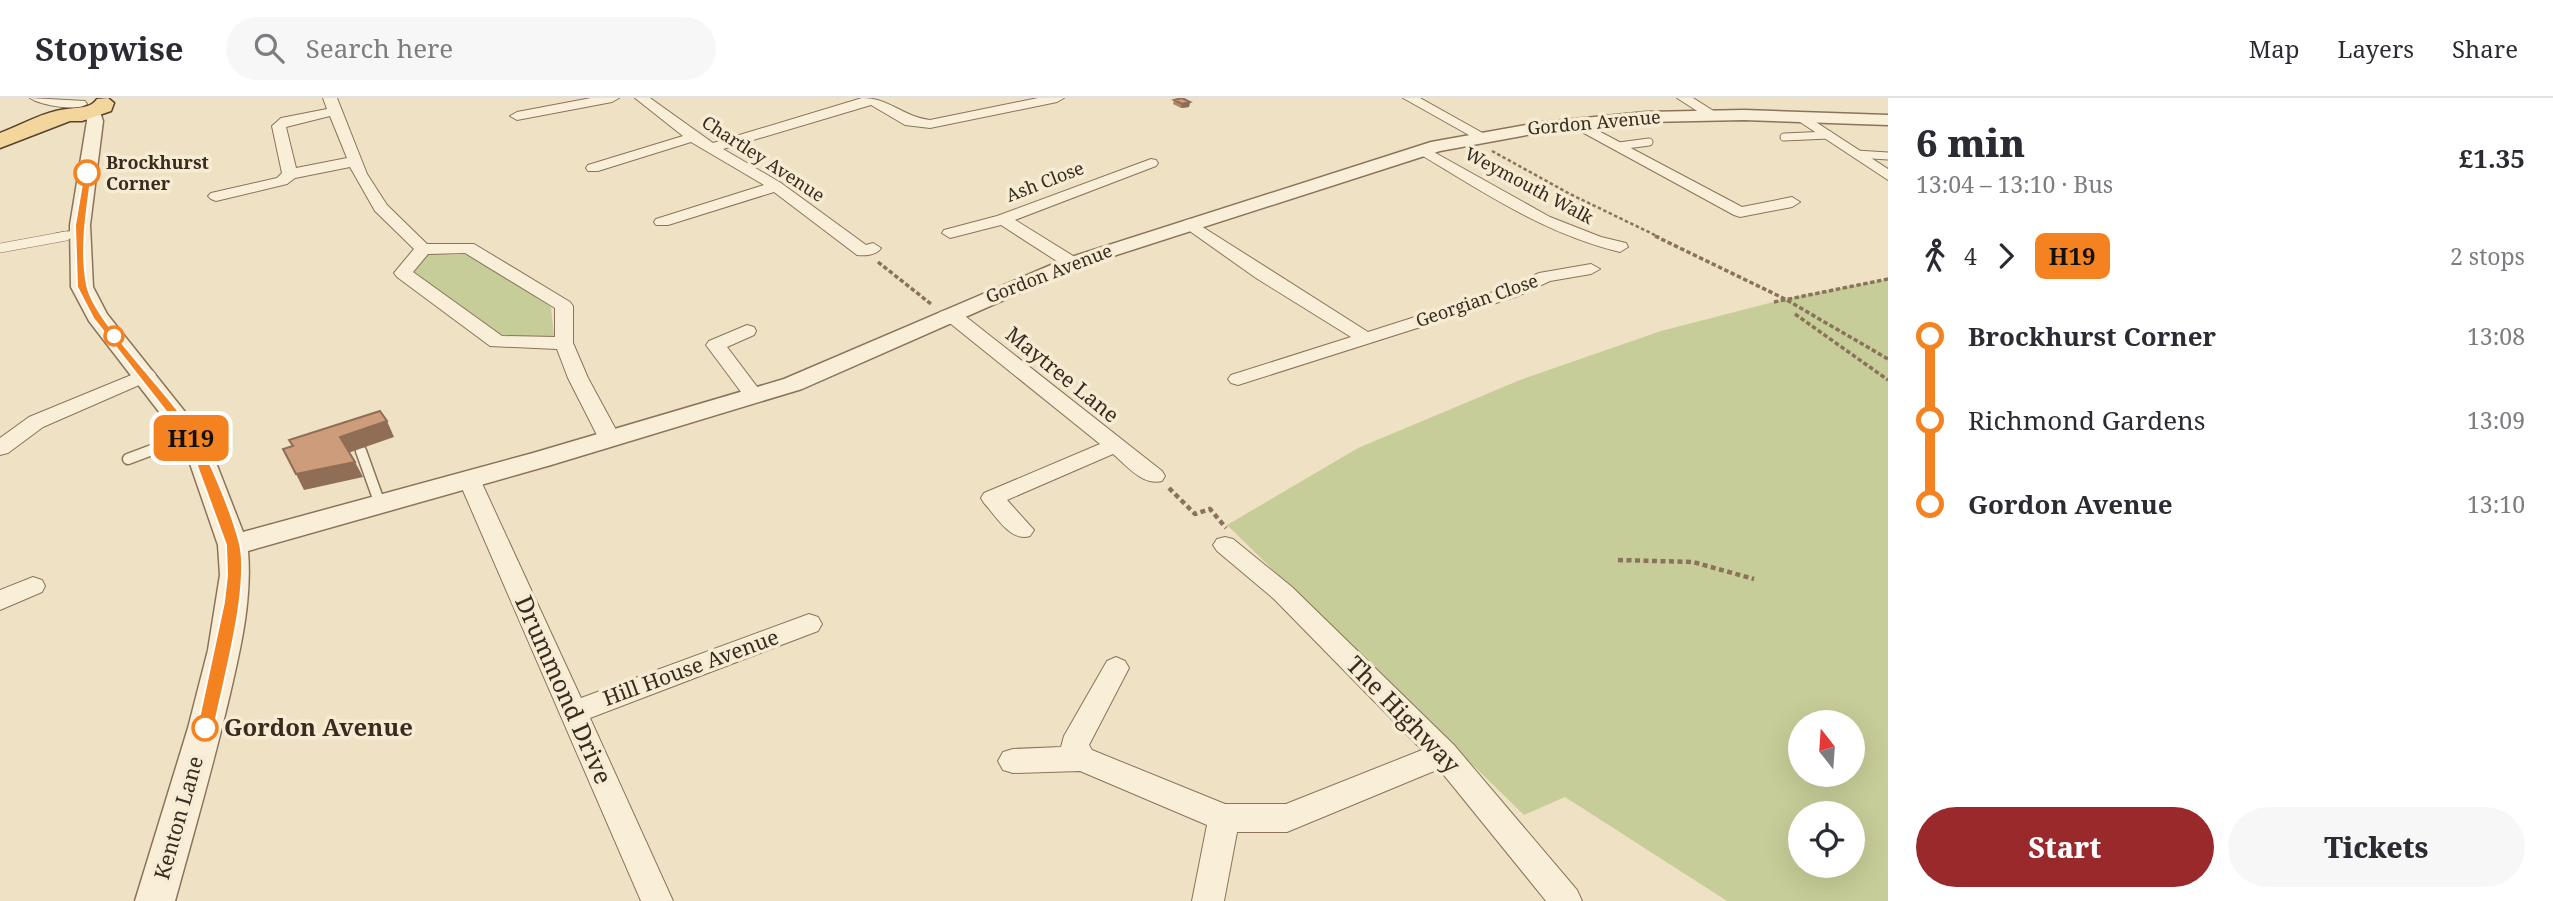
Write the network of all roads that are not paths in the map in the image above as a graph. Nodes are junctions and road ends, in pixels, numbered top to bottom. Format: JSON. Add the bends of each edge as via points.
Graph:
{"nodes":[{"id":1,"x":37,"y":98,"type":"edge"},
{"id":2,"x":612,"y":98,"type":"edge"},
{"id":3,"x":642,"y":98,"type":"edge"},
{"id":4,"x":1057,"y":98,"type":"edge"},
{"id":5,"x":1410,"y":98,"type":"edge"},
{"id":6,"x":1684,"y":98,"type":"edge"},
{"id":7,"x":871,"y":99,"type":"edge"},
{"id":8,"x":332,"y":104,"type":"edge"},
{"id":9,"x":93,"y":107,"type":"edge"},
{"id":10,"x":1713,"y":115,"type":"junction"},
{"id":11,"x":517,"y":116,"type":"dead end"},
{"id":12,"x":1802,"y":117,"type":"junction"},
{"id":13,"x":1888,"y":120,"type":"edge"},
{"id":14,"x":1576,"y":123,"type":"junction"},
{"id":15,"x":1829,"y":135,"type":"junction"},
{"id":16,"x":693,"y":137,"type":"junction"},
{"id":17,"x":1476,"y":137,"type":"junction"},
{"id":18,"x":1784,"y":137,"type":"dead end"},
{"id":19,"x":0,"y":141,"type":"edge"},
{"id":20,"x":1648,"y":142,"type":"dead end"},
{"id":21,"x":1619,"y":146,"type":"junction"},
{"id":22,"x":711,"y":148,"type":"junction"},
{"id":23,"x":1423,"y":150,"type":"junction"},
{"id":24,"x":1856,"y":154,"type":"junction"},
{"id":25,"x":1888,"y":156,"type":"edge"},
{"id":26,"x":356,"y":161,"type":"junction"},
{"id":27,"x":1151,"y":163,"type":"dead end"},
{"id":28,"x":593,"y":168,"type":"dead end"},
{"id":29,"x":290,"y":174,"type":"junction"},
{"id":30,"x":1888,"y":176,"type":"edge"},
{"id":31,"x":776,"y":186,"type":"junction"},
{"id":32,"x":216,"y":196,"type":"dead end"},
{"id":33,"x":1792,"y":202,"type":"dead end"},
{"id":34,"x":1003,"y":219,"type":"junction"},
{"id":35,"x":662,"y":222,"type":"dead end"},
{"id":36,"x":1190,"y":224,"type":"junction"},
{"id":37,"x":80,"y":233,"type":"junction"},
{"id":38,"x":950,"y":233,"type":"dead end"},
{"id":39,"x":1620,"y":247,"type":"dead end"},
{"id":40,"x":0,"y":248,"type":"edge"},
{"id":41,"x":423,"y":249,"type":"junction"},
{"id":42,"x":868,"y":249,"type":"road end"},
{"id":43,"x":1072,"y":263,"type":"junction"},
{"id":44,"x":1591,"y":269,"type":"dead end"},
{"id":45,"x":946,"y":316,"type":"junction"},
{"id":46,"x":747,"y":331,"type":"dead end"},
{"id":47,"x":1364,"y":338,"type":"junction"},
{"id":48,"x":564,"y":343,"type":"junction"},
{"id":49,"x":146,"y":375,"type":"junction"},
{"id":50,"x":1238,"y":379,"type":"dead end"},
{"id":51,"x":754,"y":397,"type":"junction"},
{"id":52,"x":189,"y":436,"type":"junction"},
{"id":53,"x":610,"y":439,"type":"junction"},
{"id":54,"x":1114,"y":446,"type":"junction"},
{"id":55,"x":0,"y":448,"type":"edge"},
{"id":56,"x":361,"y":451,"type":"dead end"},
{"id":57,"x":128,"y":458,"type":"dead end"},
{"id":58,"x":1154,"y":476,"type":"road end"},
{"id":59,"x":469,"y":479,"type":"junction"},
{"id":60,"x":380,"y":504,"type":"junction"},
{"id":61,"x":1022,"y":530,"type":"dead end"},
{"id":62,"x":233,"y":545,"type":"junction"},
{"id":63,"x":1225,"y":545,"type":"road end"},
{"id":64,"x":33,"y":586,"type":"dead end"},
{"id":65,"x":0,"y":601,"type":"edge"},
{"id":66,"x":809,"y":624,"type":"dead end"},
{"id":67,"x":1116,"y":668,"type":"dead end"},
{"id":68,"x":572,"y":713,"type":"junction"},
{"id":69,"x":1444,"y":754,"type":"junction"},
{"id":70,"x":1082,"y":759,"type":"junction"},
{"id":71,"x":1013,"y":761,"type":"dead end"},
{"id":72,"x":1224,"y":818,"type":"junction"},
{"id":73,"x":155,"y":901,"type":"edge"},
{"id":74,"x":657,"y":901,"type":"edge"},
{"id":75,"x":1208,"y":901,"type":"edge"},
{"id":76,"x":1566,"y":901,"type":"edge"}],
"edges":[{"from":1,"to":9,"type":"street"},
{"from":2,"to":11,"type":"street"},
{"from":3,"to":16,"type":"street","name":"Chartley Avenue"},
{"from":4,"to":7,"type":"street","via":[[930,124],[910,122]]},
{"from":5,"to":17,"type":"street"},
{"from":6,"to":10,"type":"street"},
{"from":7,"to":22,"type":"street"},
{"from":8,"to":26,"type":"street"},
{"from":8,"to":29,"type":"street","via":[[279,125]]},
{"from":9,"to":19,"type":"main road"},
{"from":9,"to":37,"type":"street","name":"Kenton Lane"},
{"from":10,"to":12,"type":"street","name":"Gordon Avenue"},
{"from":10,"to":14,"type":"street","name":"Gordon Avenue"},
{"from":12,"to":13,"type":"street","name":"Gordon Avenue"},
{"from":12,"to":15,"type":"street"},
{"from":14,"to":17,"type":"street","name":"Gordon Avenue"},
{"from":14,"to":21,"type":"street"},
{"from":15,"to":18,"type":"lane"},
{"from":15,"to":24,"type":"street"},
{"from":16,"to":22,"type":"street","name":"Chartley Avenue"},
{"from":16,"to":28,"type":"street"},
{"from":17,"to":23,"type":"street","name":"Gordon Avenue"},
{"from":20,"to":21,"type":"lane"},
{"from":21,"to":33,"type":"street","via":[[1740,212]]},
{"from":22,"to":31,"type":"street","name":"Chartley Avenue"},
{"from":23,"to":36,"type":"street","name":"Gordon Avenue"},
{"from":23,"to":39,"type":"street","name":"Weymouth Walk","via":[[1591,242]]},
{"from":24,"to":25,"type":"lane"},
{"from":24,"to":30,"type":"street"},
{"from":26,"to":29,"type":"street"},
{"from":26,"to":41,"type":"street","via":[[380,208]]},
{"from":27,"to":34,"type":"street","name":"Ash Close"},
{"from":29,"to":32,"type":"street","via":[[282,181]]},
{"from":31,"to":35,"type":"street"},
{"from":31,"to":42,"type":"street","name":"Chartley Avenue"},
{"from":34,"to":38,"type":"street","name":"Ash Close"},
{"from":34,"to":43,"type":"street","name":"Ash Close"},
{"from":36,"to":43,"type":"street","name":"Gordon Avenue"},
{"from":36,"to":47,"type":"street"},
{"from":37,"to":40,"type":"lane"},
{"from":37,"to":49,"type":"street","name":"Kenton Lane","via":[[82,287],[97,316]]},
{"from":41,"to":48,"type":"street","via":[[468,248],[564,306]]},
{"from":41,"to":48,"type":"street","via":[[403,273],[497,342]]},
{"from":43,"to":45,"type":"street","name":"Gordon Avenue"},
{"from":44,"to":47,"type":"street","name":"Georgian Close","via":[[1545,277],[1512,292]]},
{"from":45,"to":51,"type":"street","name":"Gordon Avenue"},
{"from":45,"to":54,"type":"street","name":"Maytree Lane","via":[[958,320]]},
{"from":46,"to":51,"type":"street","via":[[716,345]]},
{"from":47,"to":50,"type":"street","name":"Georgian Close"},
{"from":48,"to":53,"type":"street"},
{"from":49,"to":52,"type":"street","name":"Kenton Lane"},
{"from":49,"to":55,"type":"street","via":[[36,422]]},
{"from":51,"to":53,"type":"street","name":"Gordon Avenue"},
{"from":52,"to":57,"type":"lane"},
{"from":52,"to":62,"type":"street","name":"Kenton Lane"},
{"from":53,"to":59,"type":"street","name":"Gordon Avenue"},
{"from":54,"to":58,"type":"street","name":"Maytree Lane"},
{"from":54,"to":61,"type":"street","via":[[992,498]]},
{"from":56,"to":60,"type":"lane"},
{"from":59,"to":60,"type":"street","name":"Gordon Avenue"},
{"from":59,"to":68,"type":"street","name":"Drummond Drive"},
{"from":60,"to":62,"type":"street","name":"Gordon Avenue"},
{"from":62,"to":73,"type":"street","name":"Kenton Lane","via":[[235,575],[223,650]]},
{"from":63,"to":69,"type":"street","name":"The Highway","via":[[1283,593]]},
{"from":64,"to":65,"type":"street"},
{"from":66,"to":68,"type":"street","name":"Hill House Avenue"},
{"from":67,"to":70,"type":"street","via":[[1074,744]]},
{"from":68,"to":74,"type":"street","name":"Drummond Drive"},
{"from":69,"to":72,"type":"street","via":[[1287,818]]},
{"from":69,"to":76,"type":"street","name":"The Highway"},
{"from":70,"to":71,"type":"street"},
{"from":70,"to":72,"type":"street"},
{"from":72,"to":75,"type":"street"}]}
